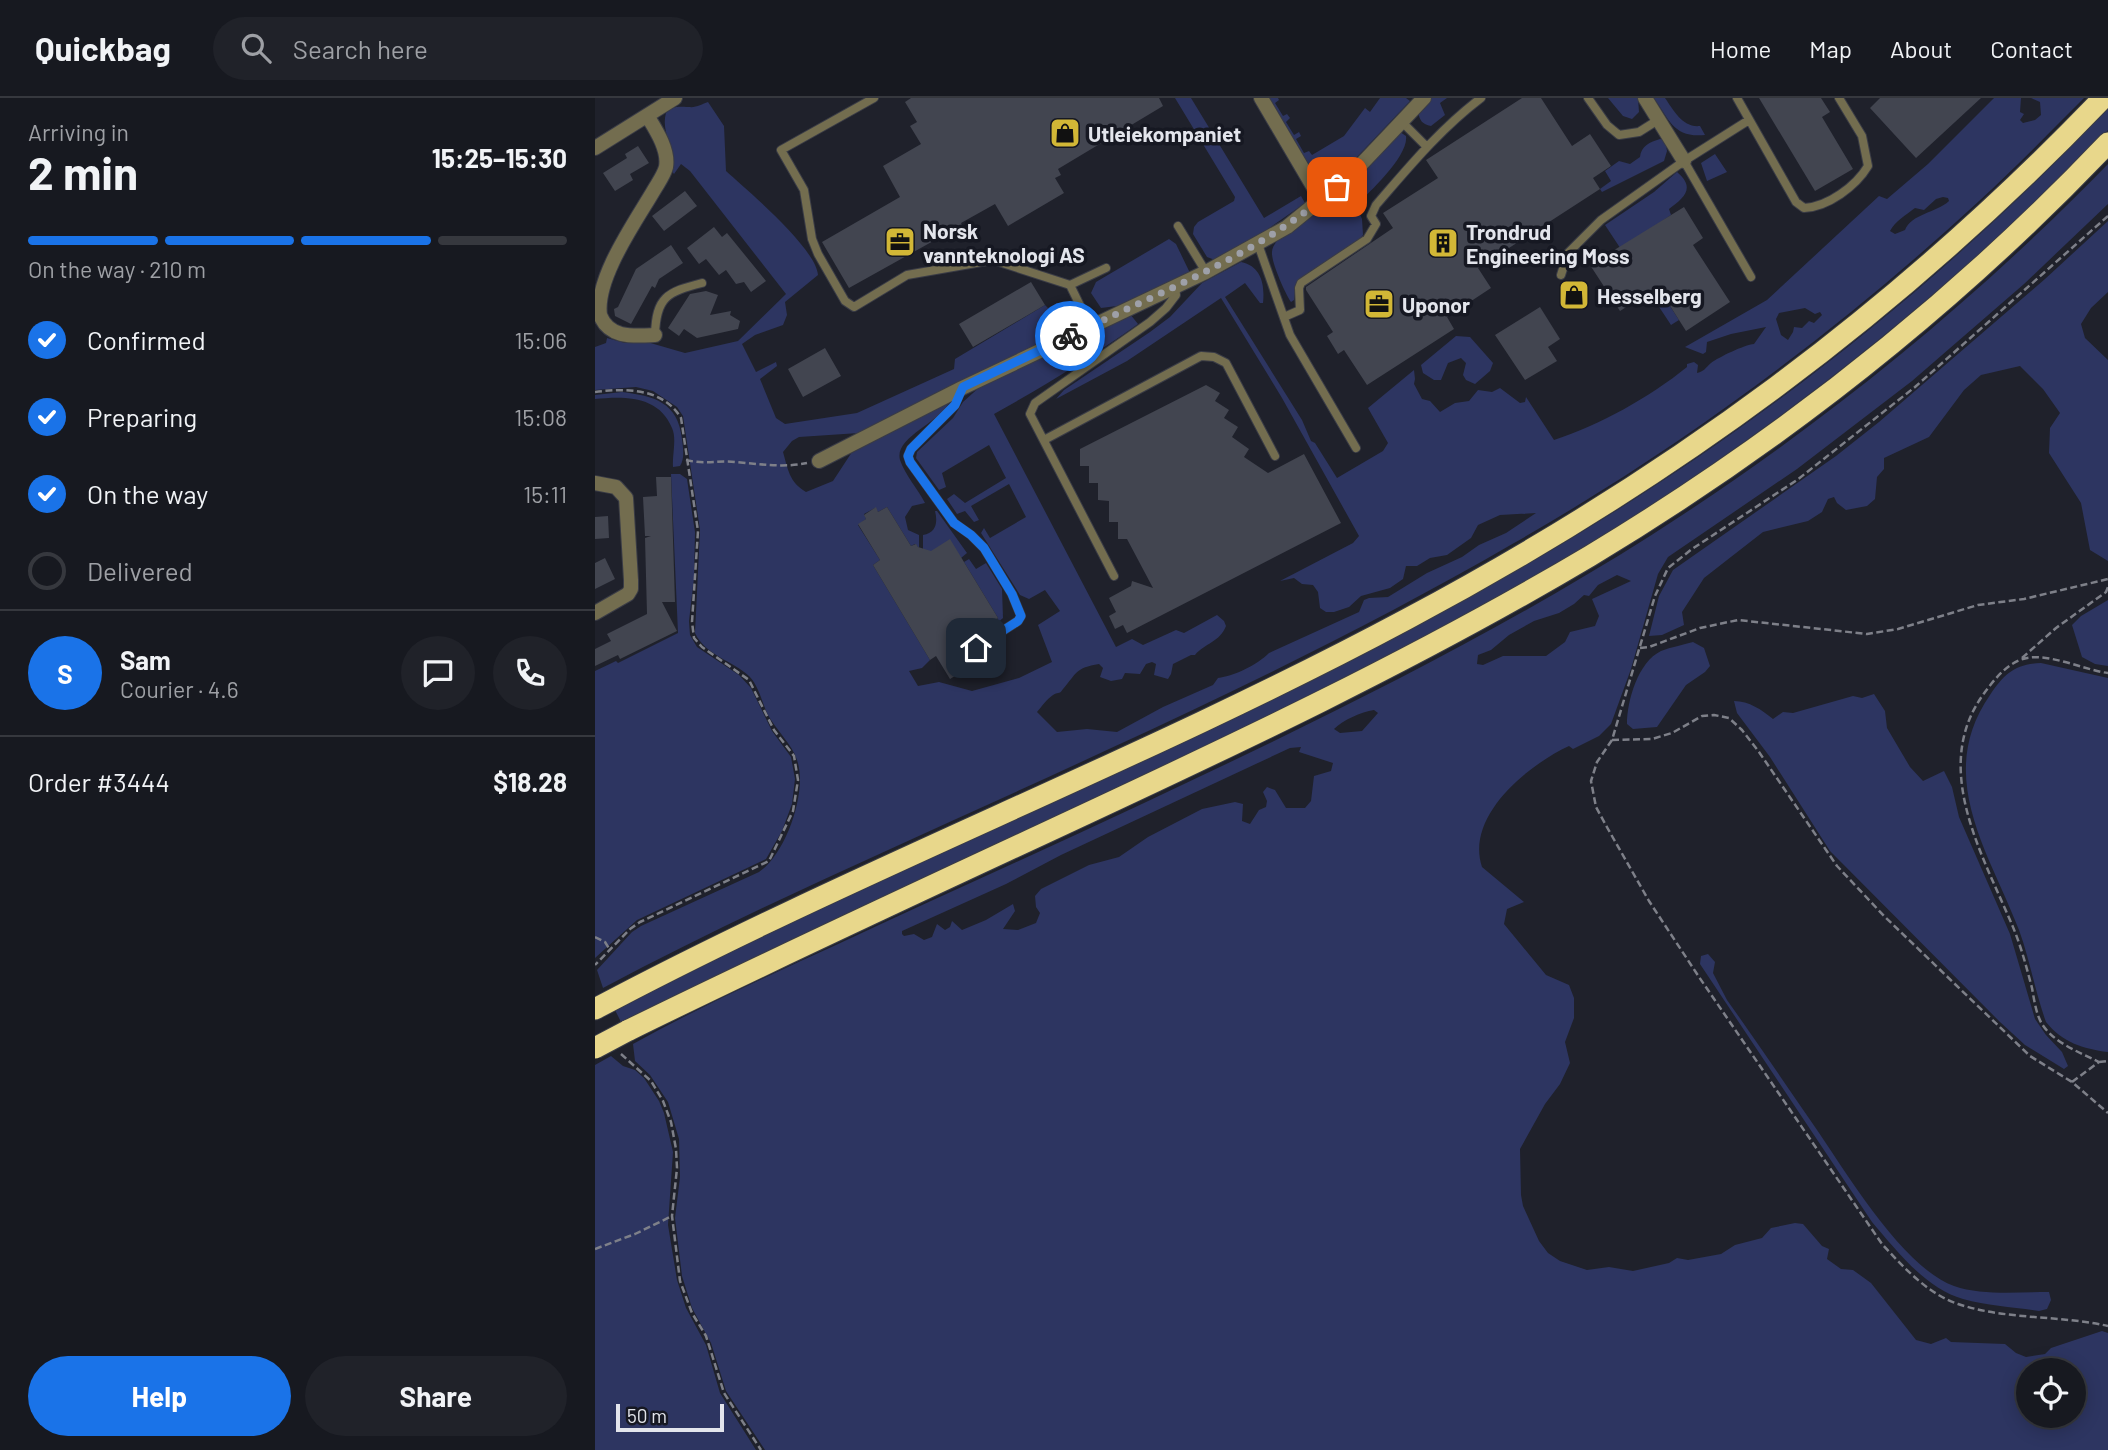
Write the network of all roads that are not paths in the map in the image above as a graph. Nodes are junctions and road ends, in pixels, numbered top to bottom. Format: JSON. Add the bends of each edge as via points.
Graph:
{"nodes":[{"id":1,"x":675,"y":98,"type":"edge"},
{"id":2,"x":874,"y":98,"type":"edge"},
{"id":3,"x":1261,"y":98,"type":"edge"},
{"id":4,"x":1424,"y":98,"type":"edge"},
{"id":5,"x":1481,"y":98,"type":"edge"},
{"id":6,"x":1588,"y":98,"type":"edge"},
{"id":7,"x":1645,"y":98,"type":"edge"},
{"id":8,"x":1737,"y":98,"type":"edge"},
{"id":9,"x":1839,"y":98,"type":"edge"},
{"id":10,"x":2103,"y":98,"type":"edge"},
{"id":11,"x":648,"y":117,"type":"junction"},
{"id":12,"x":1658,"y":120,"type":"junction"},
{"id":13,"x":1749,"y":120,"type":"junction"},
{"id":14,"x":1403,"y":123,"type":"junction"},
{"id":15,"x":2108,"y":143,"type":"edge"},
{"id":16,"x":1426,"y":146,"type":"junction"},
{"id":17,"x":595,"y":148,"type":"edge"},
{"id":18,"x":1684,"y":160,"type":"junction"},
{"id":19,"x":1321,"y":200,"type":"junction"},
{"id":20,"x":1178,"y":226,"type":"dead end"},
{"id":21,"x":1258,"y":244,"type":"junction"},
{"id":22,"x":1106,"y":268,"type":"dead end"},
{"id":23,"x":1206,"y":272,"type":"junction"},
{"id":24,"x":1561,"y":275,"type":"dead end"},
{"id":25,"x":1751,"y":277,"type":"dead end"},
{"id":26,"x":702,"y":283,"type":"dead end"},
{"id":27,"x":1070,"y":285,"type":"junction"},
{"id":28,"x":1175,"y":287,"type":"junction"},
{"id":29,"x":1284,"y":317,"type":"junction"},
{"id":30,"x":1090,"y":326,"type":"junction"},
{"id":31,"x":655,"y":335,"type":"joint"},
{"id":32,"x":963,"y":387,"type":"junction"},
{"id":33,"x":1044,"y":440,"type":"junction"},
{"id":34,"x":1356,"y":448,"type":"dead end"},
{"id":35,"x":1275,"y":456,"type":"dead end"},
{"id":36,"x":819,"y":461,"type":"road end"},
{"id":37,"x":595,"y":482,"type":"edge"},
{"id":38,"x":1114,"y":576,"type":"dead end"},
{"id":39,"x":595,"y":613,"type":"edge"},
{"id":40,"x":976,"y":648,"type":"dead end"},
{"id":41,"x":603,"y":1005,"type":"edge"},
{"id":42,"x":595,"y":1048,"type":"edge"}],
"edges":[{"from":1,"to":11,"type":"street"},
{"from":2,"to":27,"type":"lane","via":[[781,150],[804,190],[818,254],[845,301],[854,307],[907,275],[993,260]]},
{"from":3,"to":19,"type":"street"},
{"from":4,"to":14,"type":"street"},
{"from":5,"to":16,"type":"lane"},
{"from":6,"to":12,"type":"lane","via":[[1619,135],[1639,132]]},
{"from":7,"to":12,"type":"street"},
{"from":8,"to":13,"type":"lane"},
{"from":9,"to":13,"type":"lane","via":[[1862,136],[1868,166],[1850,187],[1814,207],[1804,208],[1797,202]]},
{"from":10,"to":41,"type":"highway","via":[[1972,227],[1813,361],[1713,435],[1538,546],[1238,704],[742,935]]},
{"from":11,"to":17,"type":"street"},
{"from":11,"to":31,"type":"street","via":[[663,146],[666,167],[618,247],[601,281],[596,304],[601,319],[615,332]]},
{"from":12,"to":18,"type":"street"},
{"from":13,"to":18,"type":"lane"},
{"from":14,"to":16,"type":"lane"},
{"from":14,"to":19,"type":"street"},
{"from":15,"to":42,"type":"highway","bridge":true,"via":[[1962,283],[1874,357],[1741,457],[1590,555],[1456,632],[1304,710],[789,951]]},
{"from":16,"to":29,"type":"lane","via":[[1376,205],[1371,216],[1375,223],[1367,239],[1301,283],[1300,310]]},
{"from":18,"to":24,"type":"lane","via":[[1601,219],[1568,253]]},
{"from":18,"to":25,"type":"lane"},
{"from":19,"to":21,"type":"street"},
{"from":20,"to":23,"type":"lane"},
{"from":21,"to":23,"type":"street"},
{"from":21,"to":29,"type":"lane"},
{"from":22,"to":27,"type":"lane"},
{"from":23,"to":28,"type":"street"},
{"from":26,"to":31,"type":"lane","via":[[677,289],[663,300]]},
{"from":27,"to":30,"type":"lane"},
{"from":28,"to":30,"type":"street"},
{"from":28,"to":33,"type":"lane","via":[[1176,295],[1150,322],[1035,402],[1030,414]]},
{"from":29,"to":34,"type":"lane"},
{"from":30,"to":32,"type":"street"},
{"from":32,"to":36,"type":"street"},
{"from":32,"to":40,"type":"lane","via":[[955,405],[908,456],[954,523],[984,548],[1018,605],[1018,621]]},
{"from":33,"to":35,"type":"lane","via":[[1201,356],[1226,363]]},
{"from":33,"to":38,"type":"lane"},
{"from":37,"to":39,"type":"street","via":[[617,487],[626,498],[631,580],[628,594]]}]}
